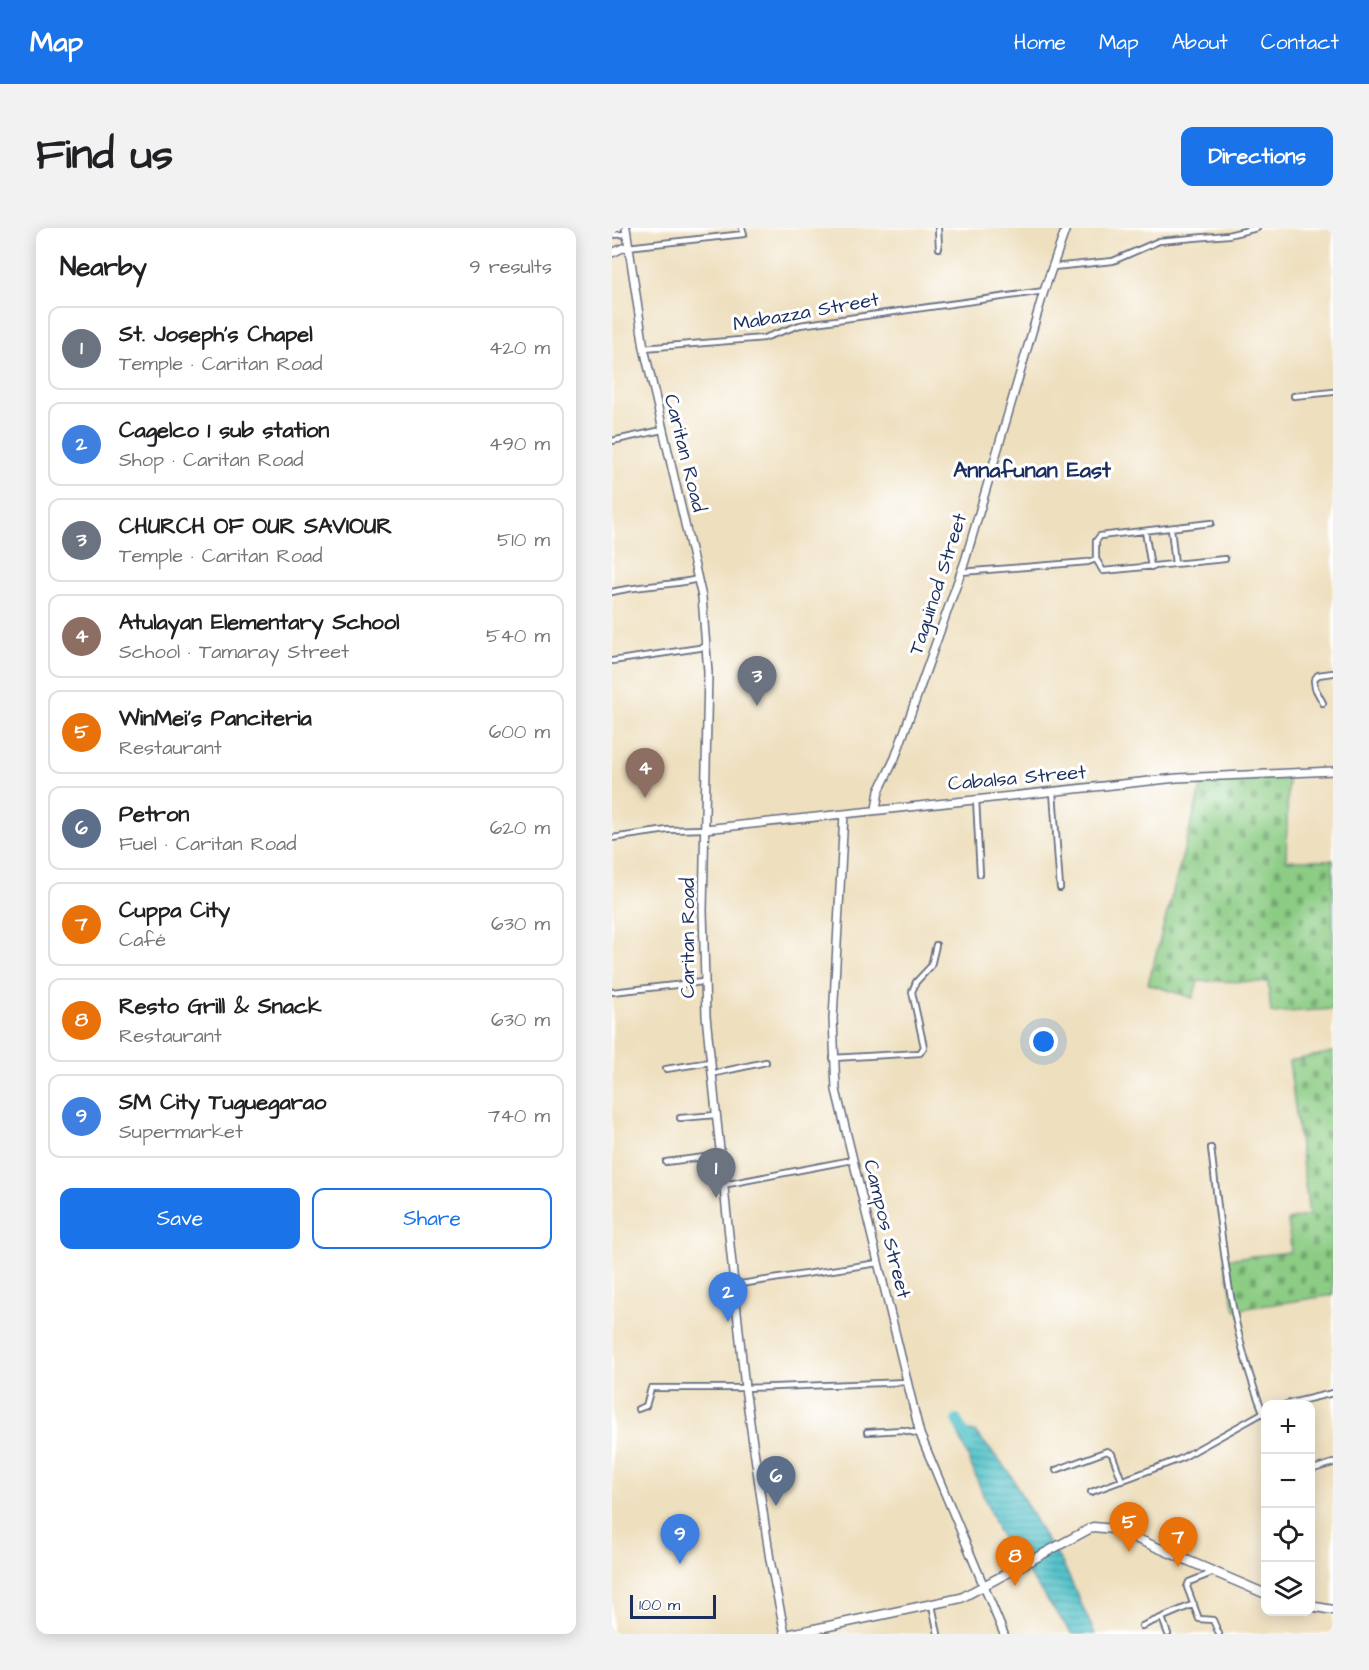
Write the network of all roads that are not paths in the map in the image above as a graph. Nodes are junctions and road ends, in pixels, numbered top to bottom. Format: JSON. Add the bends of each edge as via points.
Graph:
{"nodes":[{"id":1,"x":742,"y":228,"type":"edge"},
{"id":2,"x":938,"y":228,"type":"edge"},
{"id":3,"x":1066,"y":228,"type":"edge"},
{"id":4,"x":1257,"y":228,"type":"edge"},
{"id":5,"x":626,"y":231,"type":"edge"},
{"id":6,"x":612,"y":235,"type":"edge"},
{"id":7,"x":627,"y":246,"type":"junction"},
{"id":8,"x":939,"y":248,"type":"dead end"},
{"id":9,"x":612,"y":253,"type":"edge"},
{"id":10,"x":1053,"y":267,"type":"junction"},
{"id":11,"x":1044,"y":291,"type":"junction"},
{"id":12,"x":644,"y":348,"type":"junction"},
{"id":13,"x":1333,"y":392,"type":"edge"},
{"id":14,"x":1294,"y":396,"type":"dead end"},
{"id":15,"x":662,"y":430,"type":"junction"},
{"id":16,"x":612,"y":441,"type":"edge"},
{"id":17,"x":1211,"y":523,"type":"dead end"},
{"id":18,"x":1171,"y":528,"type":"junction"},
{"id":19,"x":1145,"y":531,"type":"junction"},
{"id":20,"x":1096,"y":558,"type":"junction"},
{"id":21,"x":1225,"y":558,"type":"dead end"},
{"id":22,"x":1175,"y":564,"type":"junction"},
{"id":23,"x":1151,"y":567,"type":"junction"},
{"id":24,"x":961,"y":572,"type":"junction"},
{"id":25,"x":699,"y":579,"type":"junction"},
{"id":26,"x":612,"y":592,"type":"edge"},
{"id":27,"x":706,"y":647,"type":"junction"},
{"id":28,"x":612,"y":661,"type":"edge"},
{"id":29,"x":1333,"y":673,"type":"edge"},
{"id":30,"x":1323,"y":703,"type":"dead end"},
{"id":31,"x":1333,"y":771,"type":"edge"},
{"id":32,"x":1053,"y":792,"type":"junction"},
{"id":33,"x":976,"y":799,"type":"junction"},
{"id":34,"x":876,"y":809,"type":"junction"},
{"id":35,"x":844,"y":814,"type":"junction"},
{"id":36,"x":705,"y":829,"type":"junction"},
{"id":37,"x":612,"y":838,"type":"edge"},
{"id":38,"x":980,"y":874,"type":"dead end"},
{"id":39,"x":1060,"y":888,"type":"dead end"},
{"id":40,"x":936,"y":945,"type":"dead end"},
{"id":41,"x":703,"y":982,"type":"junction"},
{"id":42,"x":612,"y":992,"type":"edge"},
{"id":43,"x":833,"y":1058,"type":"junction"},
{"id":44,"x":710,"y":1062,"type":"junction"},
{"id":45,"x":766,"y":1062,"type":"dead end"},
{"id":46,"x":666,"y":1069,"type":"dead end"},
{"id":47,"x":711,"y":1074,"type":"junction"},
{"id":48,"x":716,"y":1115,"type":"junction"},
{"id":49,"x":680,"y":1118,"type":"dead end"},
{"id":50,"x":1211,"y":1149,"type":"dead end"},
{"id":51,"x":720,"y":1155,"type":"junction"},
{"id":52,"x":852,"y":1160,"type":"junction"},
{"id":53,"x":666,"y":1162,"type":"dead end"},
{"id":54,"x":723,"y":1185,"type":"junction"},
{"id":55,"x":878,"y":1263,"type":"junction"},
{"id":56,"x":734,"y":1285,"type":"junction"},
{"id":57,"x":908,"y":1382,"type":"junction"},
{"id":58,"x":745,"y":1388,"type":"junction"},
{"id":59,"x":1333,"y":1393,"type":"edge"},
{"id":60,"x":1304,"y":1400,"type":"edge"},
{"id":61,"x":1261,"y":1405,"type":"edge"},
{"id":62,"x":638,"y":1409,"type":"dead end"},
{"id":63,"x":1261,"y":1414,"type":"edge"},
{"id":64,"x":867,"y":1432,"type":"dead end"},
{"id":65,"x":920,"y":1434,"type":"junction"},
{"id":66,"x":1333,"y":1463,"type":"edge"},
{"id":67,"x":1315,"y":1469,"type":"edge"},
{"id":68,"x":1056,"y":1470,"type":"dead end"},
{"id":69,"x":1122,"y":1481,"type":"junction"},
{"id":70,"x":1091,"y":1492,"type":"dead end"},
{"id":71,"x":1212,"y":1573,"type":"junction"},
{"id":72,"x":985,"y":1587,"type":"junction"},
{"id":73,"x":1261,"y":1592,"type":"edge"},
{"id":74,"x":1194,"y":1604,"type":"junction"},
{"id":75,"x":932,"y":1605,"type":"junction"},
{"id":76,"x":1315,"y":1607,"type":"edge"},
{"id":77,"x":1333,"y":1610,"type":"edge"},
{"id":78,"x":1162,"y":1618,"type":"junction"},
{"id":79,"x":1142,"y":1626,"type":"dead end"},
{"id":80,"x":785,"y":1634,"type":"edge"},
{"id":81,"x":791,"y":1634,"type":"edge"},
{"id":82,"x":938,"y":1634,"type":"edge"},
{"id":83,"x":1004,"y":1634,"type":"edge"},
{"id":84,"x":1168,"y":1634,"type":"edge"},
{"id":85,"x":1218,"y":1634,"type":"edge"}],
"edges":[{"from":1,"to":7,"type":"street","via":[[744,234]]},
{"from":2,"to":8,"type":"street"},
{"from":3,"to":10,"type":"street","name":"Taguinod Street"},
{"from":4,"to":10,"type":"street","via":[[1228,235],[1159,241],[1113,261]]},
{"from":5,"to":6,"type":"street"},
{"from":5,"to":7,"type":"street","name":"Caritan Road"},
{"from":7,"to":9,"type":"street"},
{"from":7,"to":12,"type":"street","name":"Caritan Road"},
{"from":10,"to":11,"type":"street","name":"Taguinod Street"},
{"from":11,"to":12,"type":"street","name":"Mabazza Street","via":[[800,325],[750,340]]},
{"from":11,"to":24,"type":"street","name":"Taguinod Street"},
{"from":12,"to":15,"type":"street","name":"Caritan Road"},
{"from":13,"to":14,"type":"street"},
{"from":15,"to":16,"type":"street"},
{"from":15,"to":25,"type":"street","name":"Caritan Road"},
{"from":17,"to":18,"type":"street"},
{"from":18,"to":19,"type":"street"},
{"from":18,"to":22,"type":"street"},
{"from":19,"to":20,"type":"street","via":[[1100,536],[1096,541]]},
{"from":19,"to":23,"type":"street"},
{"from":20,"to":23,"type":"street","via":[[1102,571]]},
{"from":20,"to":24,"type":"street","via":[[1088,562]]},
{"from":21,"to":22,"type":"street"},
{"from":22,"to":23,"type":"street"},
{"from":24,"to":34,"type":"street","name":"Taguinod Street","via":[[895,758],[879,791]]},
{"from":25,"to":26,"type":"street"},
{"from":25,"to":27,"type":"street","name":"Caritan Road"},
{"from":27,"to":28,"type":"street"},
{"from":27,"to":36,"type":"street","name":"Caritan Road"},
{"from":29,"to":30,"type":"street","via":[[1318,675],[1314,680]]},
{"from":31,"to":32,"type":"street","name":"Cabalsa Street","via":[[1177,778]]},
{"from":32,"to":33,"type":"street","name":"Cabalsa Street"},
{"from":32,"to":39,"type":"street"},
{"from":33,"to":34,"type":"street","name":"Cabalsa Street"},
{"from":33,"to":38,"type":"street"},
{"from":34,"to":35,"type":"street","name":"Cabalsa Street"},
{"from":35,"to":36,"type":"street","name":"Cabalsa Street"},
{"from":35,"to":43,"type":"street","name":"Campos Street"},
{"from":36,"to":37,"type":"street"},
{"from":36,"to":41,"type":"street","name":"Caritan Road"},
{"from":40,"to":43,"type":"street","via":[[931,966],[912,992],[924,1047],[921,1053]]},
{"from":41,"to":42,"type":"street"},
{"from":41,"to":44,"type":"street","name":"Caritan Road"},
{"from":43,"to":52,"type":"street","name":"Campos Street"},
{"from":44,"to":46,"type":"street"},
{"from":44,"to":47,"type":"street","name":"Caritan Road"},
{"from":45,"to":47,"type":"street"},
{"from":47,"to":48,"type":"street","name":"Caritan Road"},
{"from":48,"to":49,"type":"street"},
{"from":48,"to":51,"type":"street","name":"Caritan Road"},
{"from":50,"to":61,"type":"street","via":[[1235,1325]]},
{"from":51,"to":53,"type":"street"},
{"from":51,"to":54,"type":"street","name":"Caritan Road"},
{"from":52,"to":54,"type":"street"},
{"from":52,"to":55,"type":"street","name":"Campos Street"},
{"from":54,"to":56,"type":"street","name":"Caritan Road"},
{"from":55,"to":56,"type":"street"},
{"from":55,"to":57,"type":"street","name":"Campos Street"},
{"from":56,"to":58,"type":"street","name":"Caritan Road"},
{"from":57,"to":58,"type":"street"},
{"from":57,"to":65,"type":"street","name":"Campos Street"},
{"from":58,"to":62,"type":"street","via":[[651,1388],[646,1406]]},
{"from":58,"to":80,"type":"street","name":"Caritan Road"},
{"from":59,"to":60,"type":"street"},
{"from":63,"to":69,"type":"street","via":[[1195,1452]]},
{"from":64,"to":65,"type":"street","via":[[903,1430]]},
{"from":65,"to":72,"type":"street","name":"Campos Street"},
{"from":66,"to":67,"type":"street"},
{"from":68,"to":69,"type":"street","via":[[1107,1451],[1112,1454]]},
{"from":69,"to":70,"type":"street"},
{"from":71,"to":72,"type":"highway","via":[[1114,1529],[1093,1527]]},
{"from":71,"to":73,"type":"highway"},
{"from":71,"to":74,"type":"street","via":[[1188,1583]]},
{"from":72,"to":75,"type":"highway"},
{"from":72,"to":83,"type":"street","name":"Campos Street"},
{"from":74,"to":78,"type":"street"},
{"from":74,"to":85,"type":"street","via":[[1199,1618],[1213,1620]]},
{"from":75,"to":81,"type":"highway"},
{"from":75,"to":82,"type":"street"},
{"from":76,"to":77,"type":"highway"},
{"from":78,"to":79,"type":"street"},
{"from":78,"to":84,"type":"street"}]}
